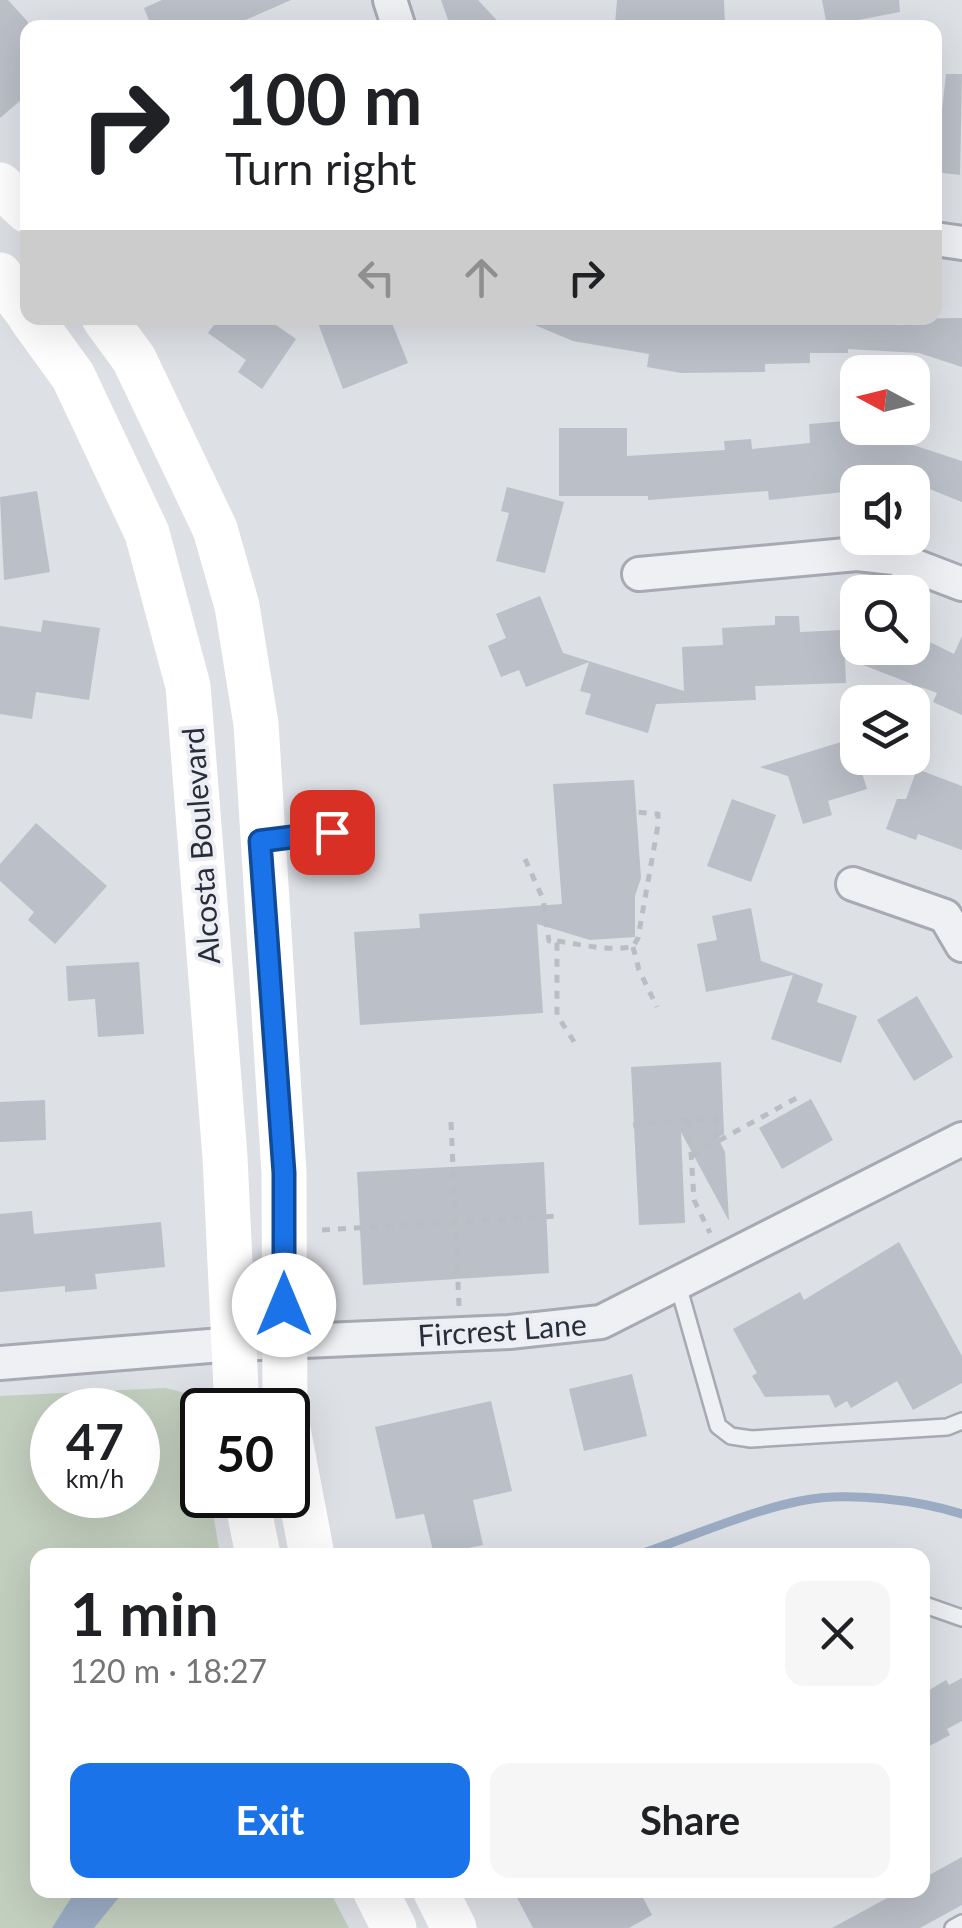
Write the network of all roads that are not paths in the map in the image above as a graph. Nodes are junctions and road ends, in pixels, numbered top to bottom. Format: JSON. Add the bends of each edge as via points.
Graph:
{"nodes":[{"id":1,"x":0,"y":186,"type":"edge"},
{"id":2,"x":20,"y":204,"type":"edge"},
{"id":3,"x":0,"y":274,"type":"edge"},
{"id":4,"x":20,"y":302,"type":"edge"},
{"id":5,"x":36,"y":325,"type":"edge"},
{"id":6,"x":109,"y":325,"type":"edge"},
{"id":7,"x":639,"y":574,"type":"dead end"},
{"id":8,"x":962,"y":584,"type":"edge"},
{"id":9,"x":332,"y":832,"type":"dead end"},
{"id":10,"x":260,"y":841,"type":"junction"},
{"id":11,"x":853,"y":884,"type":"dead end"},
{"id":12,"x":962,"y":945,"type":"edge"},
{"id":13,"x":962,"y":1139,"type":"edge"},
{"id":14,"x":678,"y":1284,"type":"junction"},
{"id":15,"x":284,"y":1342,"type":"junction"},
{"id":16,"x":234,"y":1344,"type":"junction"},
{"id":17,"x":0,"y":1363,"type":"edge"},
{"id":18,"x":236,"y":1388,"type":"edge"},
{"id":19,"x":285,"y":1388,"type":"edge"},
{"id":20,"x":962,"y":1421,"type":"edge"},
{"id":21,"x":251,"y":1518,"type":"edge"},
{"id":22,"x":305,"y":1518,"type":"edge"},
{"id":23,"x":257,"y":1548,"type":"edge"},
{"id":24,"x":311,"y":1548,"type":"edge"},
{"id":25,"x":930,"y":1607,"type":"edge"},
{"id":26,"x":962,"y":1618,"type":"edge"},
{"id":27,"x":379,"y":1898,"type":"edge"},
{"id":28,"x":439,"y":1898,"type":"edge"},
{"id":29,"x":962,"y":1923,"type":"edge"},
{"id":30,"x":394,"y":1928,"type":"edge"},
{"id":31,"x":454,"y":1928,"type":"edge"},
{"id":32,"x":953,"y":1928,"type":"edge"}],
"edges":[{"from":1,"to":2,"type":"main road"},
{"from":3,"to":4,"type":"main road","name":"Alcosta Boulevard"},
{"from":5,"to":16,"type":"main road","name":"Alcosta Boulevard","via":[[73,376],[148,532],[188,686]]},
{"from":6,"to":10,"type":"main road","name":"Alcosta Boulevard","via":[[134,359],[215,529],[237,606],[256,724]]},
{"from":7,"to":8,"type":"street","via":[[858,554],[894,558]]},
{"from":9,"to":10,"type":"lane"},
{"from":10,"to":15,"type":"main road","name":"Alcosta Boulevard","via":[[284,1173]]},
{"from":11,"to":12,"type":"street","via":[[944,916]]},
{"from":13,"to":14,"type":"street","name":"Fircrest Lane"},
{"from":14,"to":15,"type":"street","name":"Fircrest Lane","via":[[601,1322]]},
{"from":14,"to":20,"type":"lane","via":[[718,1426],[730,1436],[947,1427]]},
{"from":15,"to":16,"type":"street","name":"Fircrest Lane"},
{"from":15,"to":19,"type":"main road","name":"Alcosta Boulevard"},
{"from":16,"to":17,"type":"street","name":"Fircrest Lane"},
{"from":16,"to":18,"type":"main road","name":"Alcosta Boulevard"},
{"from":21,"to":23,"type":"main road"},
{"from":22,"to":24,"type":"main road"},
{"from":25,"to":26,"type":"lane"},
{"from":27,"to":30,"type":"main road"},
{"from":28,"to":31,"type":"main road"},
{"from":29,"to":32,"type":"lane"}]}
